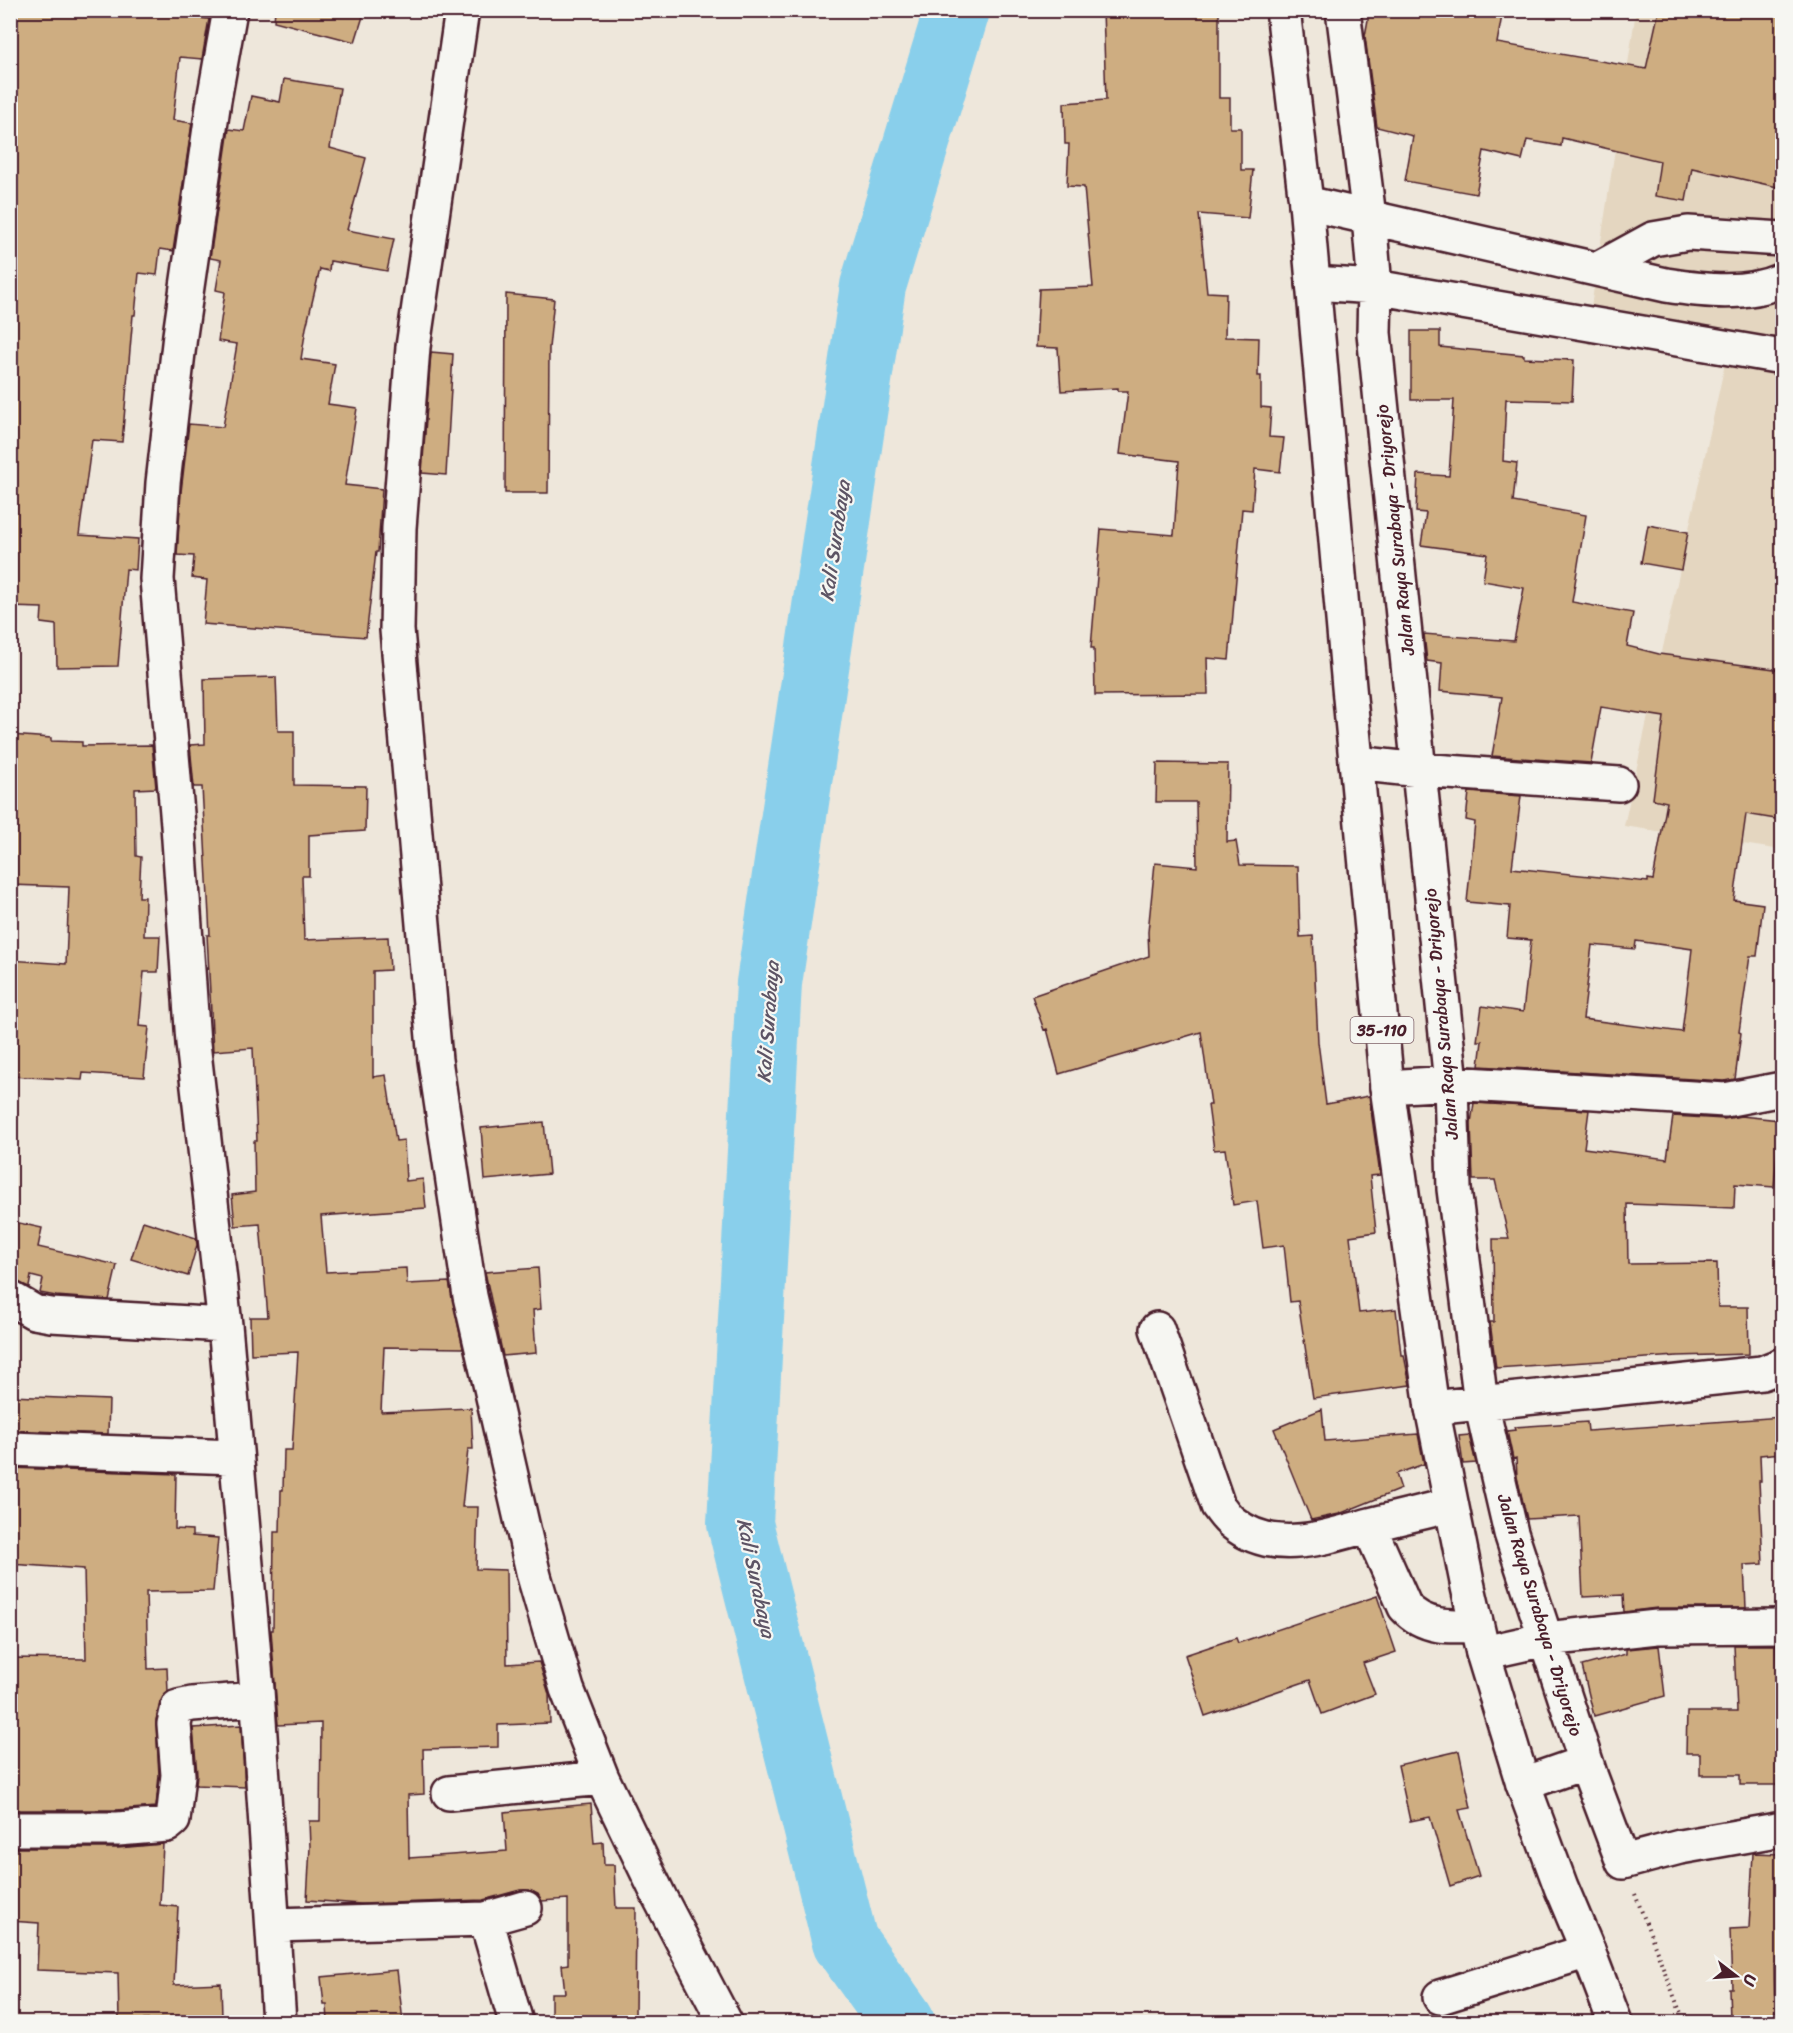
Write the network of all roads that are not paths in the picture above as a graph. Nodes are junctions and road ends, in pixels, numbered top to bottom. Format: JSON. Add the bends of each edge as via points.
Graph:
{"nodes":[{"id":1,"x":230,"y":10,"type":"edge"},
{"id":2,"x":462,"y":10,"type":"edge"},
{"id":3,"x":1283,"y":10,"type":"edge"},
{"id":4,"x":1343,"y":10,"type":"edge"},
{"id":5,"x":1306,"y":203,"type":"junction"},
{"id":6,"x":1369,"y":217,"type":"junction"},
{"id":7,"x":1782,"y":239,"type":"edge"},
{"id":8,"x":1598,"y":269,"type":"junction"},
{"id":9,"x":1782,"y":280,"type":"edge"},
{"id":10,"x":1313,"y":282,"type":"junction"},
{"id":11,"x":1375,"y":287,"type":"junction"},
{"id":12,"x":1782,"y":357,"type":"edge"},
{"id":13,"x":1356,"y":763,"type":"junction"},
{"id":14,"x":1419,"y":770,"type":"junction"},
{"id":15,"x":1619,"y":784,"type":"dead end"},
{"id":16,"x":1451,"y":1083,"type":"junction"},
{"id":17,"x":1387,"y":1087,"type":"junction"},
{"id":18,"x":1782,"y":1089,"type":"edge"},
{"id":19,"x":10,"y":1299,"type":"edge"},
{"id":20,"x":225,"y":1325,"type":"junction"},
{"id":21,"x":1157,"y":1329,"type":"dead end"},
{"id":22,"x":1782,"y":1365,"type":"edge"},
{"id":23,"x":1481,"y":1403,"type":"junction"},
{"id":24,"x":1432,"y":1408,"type":"junction"},
{"id":25,"x":10,"y":1449,"type":"edge"},
{"id":26,"x":236,"y":1458,"type":"junction"},
{"id":27,"x":1451,"y":1505,"type":"junction"},
{"id":28,"x":1369,"y":1526,"type":"junction"},
{"id":29,"x":1782,"y":1626,"type":"edge"},
{"id":30,"x":1480,"y":1639,"type":"junction"},
{"id":31,"x":1546,"y":1639,"type":"junction"},
{"id":32,"x":257,"y":1699,"type":"junction"},
{"id":33,"x":1586,"y":1762,"type":"junction"},
{"id":34,"x":602,"y":1778,"type":"junction"},
{"id":35,"x":1523,"y":1784,"type":"junction"},
{"id":36,"x":449,"y":1792,"type":"dead end"},
{"id":37,"x":10,"y":1829,"type":"edge"},
{"id":38,"x":1782,"y":1829,"type":"edge"},
{"id":39,"x":525,"y":1908,"type":"dead end"},
{"id":40,"x":486,"y":1919,"type":"junction"},
{"id":41,"x":273,"y":1925,"type":"junction"},
{"id":42,"x":1588,"y":1951,"type":"junction"},
{"id":43,"x":1440,"y":1997,"type":"dead end"},
{"id":44,"x":279,"y":2022,"type":"edge"},
{"id":45,"x":516,"y":2022,"type":"edge"},
{"id":46,"x":723,"y":2022,"type":"edge"},
{"id":47,"x":1615,"y":2022,"type":"edge"}],
"edges":[{"from":1,"to":20,"type":"street","via":[[180,335],[157,579],[193,1043]]},
{"from":2,"to":34,"type":"street","via":[[413,347],[399,528],[397,630],[435,1060],[470,1296],[534,1576],[567,1689]]},
{"from":3,"to":5,"type":"street","number":"35-110"},
{"from":4,"to":6,"type":"street","name":"Jalan Raya Surabaya - Driyorejo"},
{"from":5,"to":6,"type":"street"},
{"from":5,"to":10,"type":"street","number":"35-110"},
{"from":6,"to":8,"type":"street"},
{"from":6,"to":11,"type":"street","name":"Jalan Raya Surabaya - Driyorejo"},
{"from":7,"to":8,"type":"street","via":[[1688,232],[1653,239]]},
{"from":8,"to":9,"type":"street","via":[[1693,289],[1765,288]]},
{"from":10,"to":11,"type":"street"},
{"from":10,"to":13,"type":"street","number":"35-110"},
{"from":11,"to":12,"type":"street"},
{"from":11,"to":14,"type":"street","name":"Jalan Raya Surabaya - Driyorejo","via":[[1374,333]]},
{"from":13,"to":14,"type":"street"},
{"from":13,"to":17,"type":"street","number":"35-110"},
{"from":14,"to":15,"type":"street"},
{"from":14,"to":16,"type":"street","name":"Jalan Raya Surabaya - Driyorejo"},
{"from":16,"to":17,"type":"street"},
{"from":16,"to":18,"type":"street","via":[[1725,1100]]},
{"from":16,"to":23,"type":"street","name":"Jalan Raya Surabaya - Driyorejo","via":[[1454,1189]]},
{"from":17,"to":24,"type":"street","number":"35-110"},
{"from":19,"to":20,"type":"street","via":[[34,1312],[51,1315]]},
{"from":20,"to":26,"type":"street"},
{"from":21,"to":28,"type":"street","via":[[1218,1506],[1232,1523],[1270,1540],[1295,1542]]},
{"from":22,"to":23,"type":"street","via":[[1762,1373]]},
{"from":23,"to":24,"type":"street"},
{"from":23,"to":31,"type":"street","name":"Jalan Raya Surabaya - Driyorejo","via":[[1511,1533]]},
{"from":24,"to":27,"type":"street","number":"35-110"},
{"from":25,"to":26,"type":"street"},
{"from":26,"to":32,"type":"street"},
{"from":27,"to":28,"type":"street"},
{"from":27,"to":30,"type":"street","number":"35-110"},
{"from":28,"to":30,"type":"street","via":[[1413,1617],[1454,1626]]},
{"from":29,"to":31,"type":"street","via":[[1658,1627]]},
{"from":30,"to":31,"type":"street"},
{"from":30,"to":35,"type":"street","number":"35-110"},
{"from":31,"to":33,"type":"street","name":"Jalan Raya Surabaya - Driyorejo"},
{"from":32,"to":37,"type":"street","via":[[178,1707],[174,1724],[178,1774],[173,1820],[167,1826]]},
{"from":32,"to":41,"type":"street"},
{"from":33,"to":35,"type":"street"},
{"from":33,"to":38,"type":"street","name":"Jalan Raya Surabaya - Driyorejo","via":[[1623,1862],[1680,1847]]},
{"from":34,"to":36,"type":"street"},
{"from":34,"to":46,"type":"street"},
{"from":35,"to":42,"type":"street","number":"35-110"},
{"from":39,"to":40,"type":"street"},
{"from":40,"to":41,"type":"street"},
{"from":40,"to":45,"type":"street"},
{"from":41,"to":44,"type":"street"},
{"from":42,"to":43,"type":"street"},
{"from":42,"to":47,"type":"street","number":"35-110"}]}
